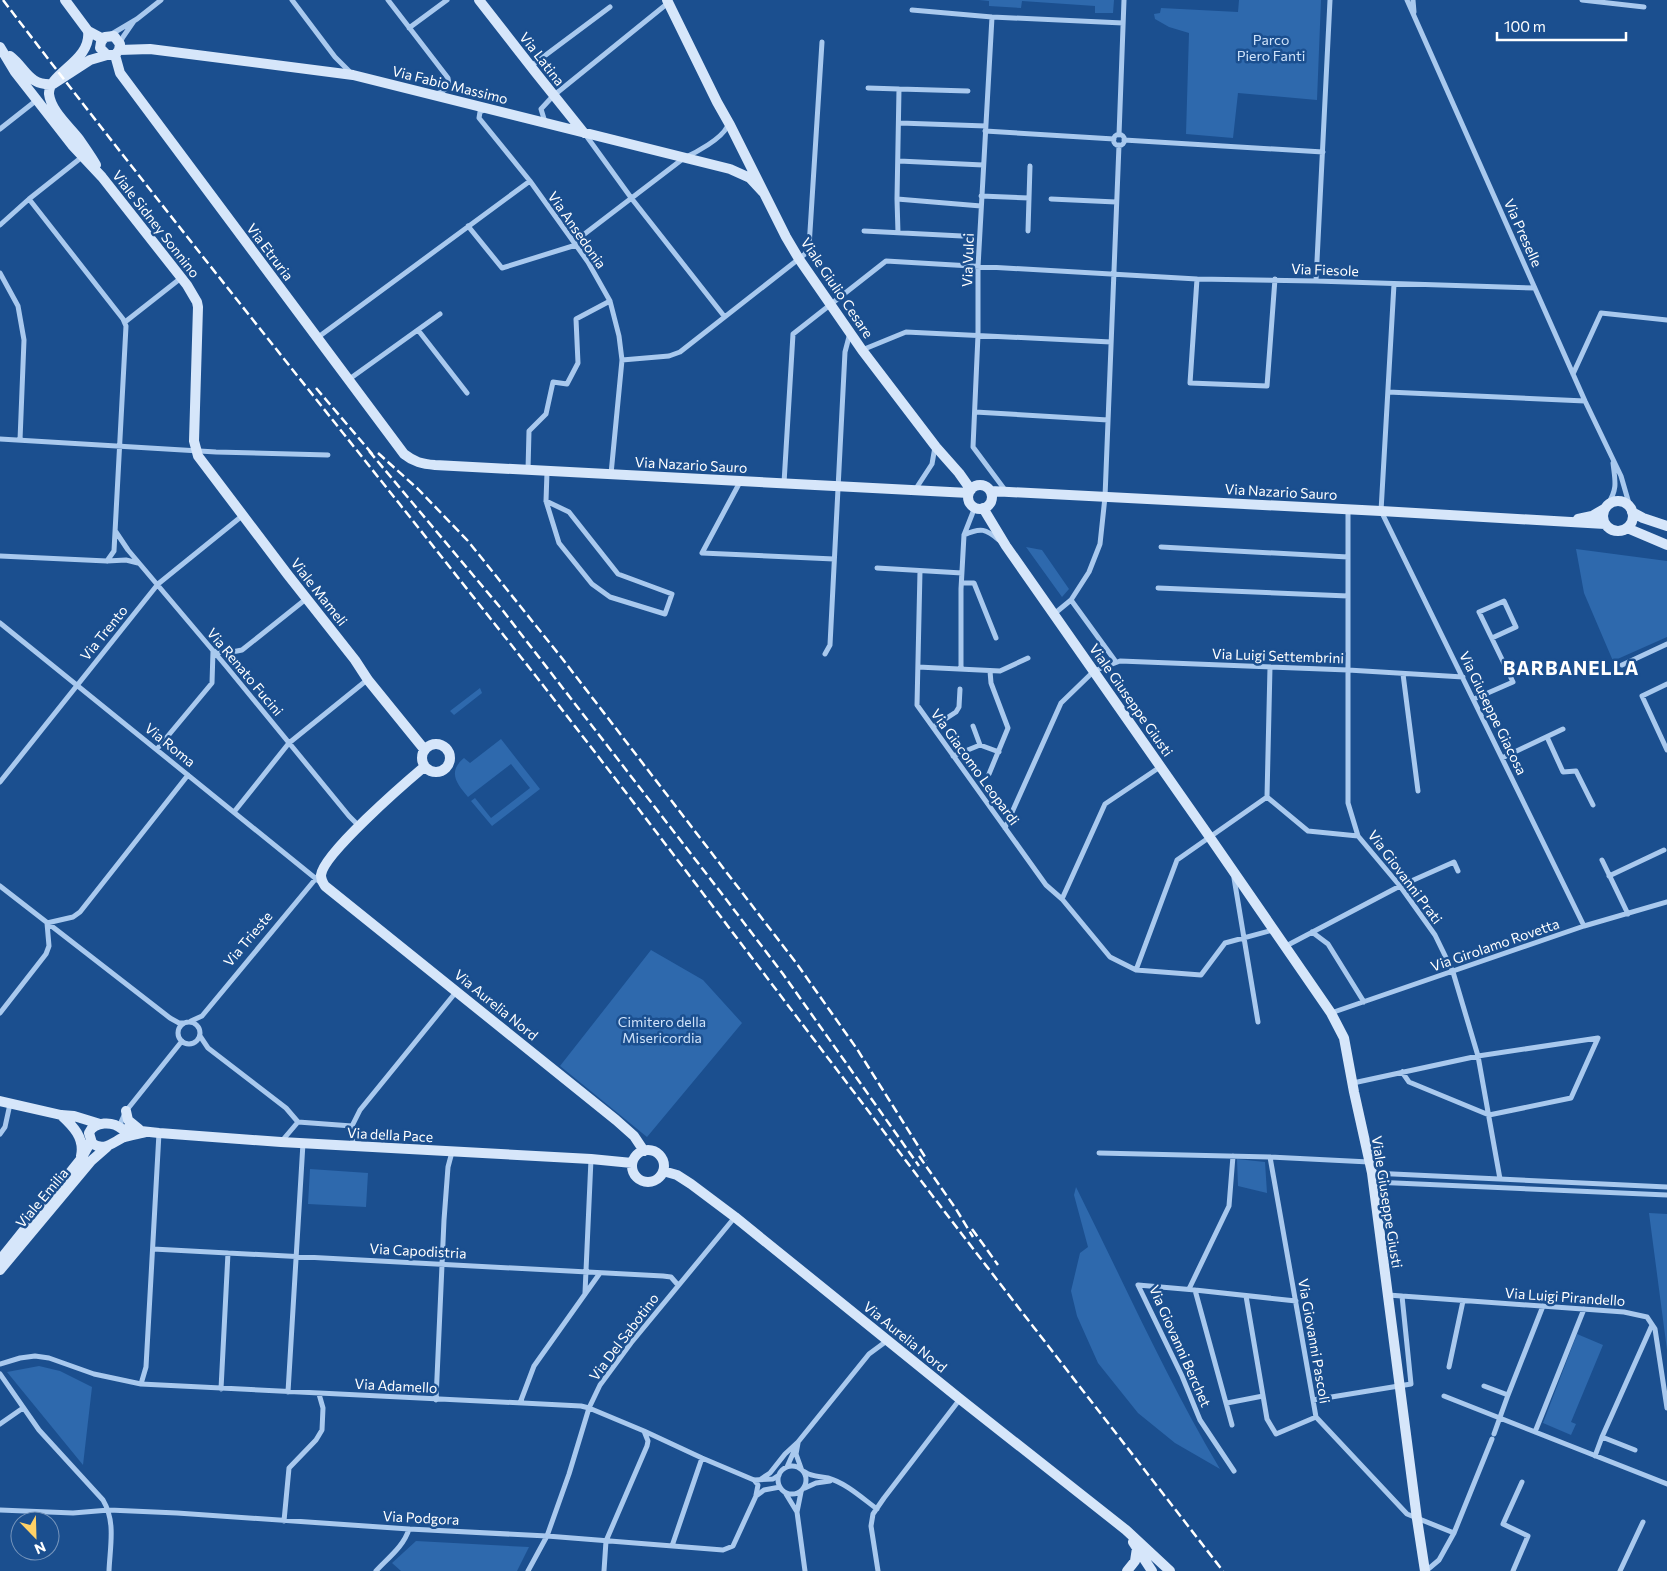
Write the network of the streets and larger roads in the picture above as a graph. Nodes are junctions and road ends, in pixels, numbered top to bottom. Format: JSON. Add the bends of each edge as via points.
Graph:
{"nodes":[{"id":1,"x":65,"y":0,"type":"edge"},
{"id":2,"x":161,"y":0,"type":"edge"},
{"id":3,"x":292,"y":0,"type":"edge"},
{"id":4,"x":388,"y":0,"type":"edge"},
{"id":5,"x":447,"y":0,"type":"edge"},
{"id":6,"x":479,"y":0,"type":"edge"},
{"id":7,"x":1124,"y":0,"type":"edge"},
{"id":8,"x":1330,"y":0,"type":"edge"},
{"id":9,"x":1407,"y":0,"type":"edge"},
{"id":10,"x":1413,"y":0,"type":"edge"},
{"id":11,"x":1582,"y":0,"type":"edge"},
{"id":12,"x":668,"y":1,"type":"edge"},
{"id":13,"x":610,"y":7,"type":"dead end"},
{"id":14,"x":1644,"y":8,"type":"dead end"},
{"id":15,"x":912,"y":10,"type":"dead end"},
{"id":16,"x":1414,"y":15,"type":"junction"},
{"id":17,"x":992,"y":16,"type":"junction"},
{"id":18,"x":136,"y":19,"type":"junction"},
{"id":19,"x":1123,"y":23,"type":"junction"},
{"id":20,"x":409,"y":28,"type":"junction"},
{"id":21,"x":88,"y":31,"type":"junction"},
{"id":22,"x":105,"y":37,"type":"junction"},
{"id":23,"x":822,"y":42,"type":"dead end"},
{"id":24,"x":1,"y":48,"type":"edge"},
{"id":25,"x":115,"y":51,"type":"junction"},
{"id":26,"x":530,"y":67,"type":"junction"},
{"id":27,"x":353,"y":75,"type":"junction"},
{"id":28,"x":53,"y":84,"type":"junction"},
{"id":29,"x":868,"y":88,"type":"dead end"},
{"id":30,"x":899,"y":89,"type":"junction"},
{"id":31,"x":968,"y":91,"type":"dead end"},
{"id":32,"x":433,"y":95,"type":"junction"},
{"id":33,"x":553,"y":96,"type":"junction"},
{"id":34,"x":717,"y":102,"type":"junction"},
{"id":35,"x":34,"y":103,"type":"dead end"},
{"id":36,"x":487,"y":109,"type":"junction"},
{"id":37,"x":546,"y":123,"type":"junction"},
{"id":38,"x":900,"y":123,"type":"junction"},
{"id":39,"x":727,"y":127,"type":"junction"},
{"id":40,"x":985,"y":128,"type":"junction"},
{"id":41,"x":0,"y":129,"type":"edge"},
{"id":42,"x":584,"y":133,"type":"junction"},
{"id":43,"x":1119,"y":135,"type":"junction"},
{"id":44,"x":1114,"y":139,"type":"junction"},
{"id":45,"x":1124,"y":140,"type":"junction"},
{"id":46,"x":1119,"y":145,"type":"junction"},
{"id":47,"x":1323,"y":152,"type":"junction"},
{"id":48,"x":82,"y":157,"type":"junction"},
{"id":49,"x":684,"y":158,"type":"junction"},
{"id":50,"x":899,"y":161,"type":"junction"},
{"id":51,"x":983,"y":165,"type":"junction"},
{"id":52,"x":1030,"y":166,"type":"dead end"},
{"id":53,"x":730,"y":169,"type":"junction"},
{"id":54,"x":102,"y":177,"type":"junction"},
{"id":55,"x":530,"y":181,"type":"junction"},
{"id":56,"x":764,"y":192,"type":"junction"},
{"id":57,"x":981,"y":196,"type":"junction"},
{"id":58,"x":1029,"y":198,"type":"junction"},
{"id":59,"x":30,"y":199,"type":"junction"},
{"id":60,"x":632,"y":199,"type":"junction"},
{"id":61,"x":897,"y":199,"type":"junction"},
{"id":62,"x":1051,"y":199,"type":"dead end"},
{"id":63,"x":1116,"y":202,"type":"junction"},
{"id":64,"x":981,"y":206,"type":"junction"},
{"id":65,"x":0,"y":225,"type":"edge"},
{"id":66,"x":468,"y":226,"type":"junction"},
{"id":67,"x":864,"y":231,"type":"dead end"},
{"id":68,"x":1028,"y":231,"type":"dead end"},
{"id":69,"x":898,"y":233,"type":"junction"},
{"id":70,"x":962,"y":236,"type":"dead end"},
{"id":71,"x":575,"y":244,"type":"junction"},
{"id":72,"x":800,"y":259,"type":"junction"},
{"id":73,"x":978,"y":267,"type":"junction"},
{"id":74,"x":0,"y":273,"type":"edge"},
{"id":75,"x":1113,"y":275,"type":"junction"},
{"id":76,"x":182,"y":278,"type":"junction"},
{"id":77,"x":1197,"y":279,"type":"junction"},
{"id":78,"x":1275,"y":279,"type":"junction"},
{"id":79,"x":1316,"y":281,"type":"junction"},
{"id":80,"x":1394,"y":284,"type":"junction"},
{"id":81,"x":1535,"y":288,"type":"junction"},
{"id":82,"x":610,"y":302,"type":"junction"},
{"id":83,"x":830,"y":305,"type":"junction"},
{"id":84,"x":440,"y":314,"type":"dead end"},
{"id":85,"x":724,"y":316,"type":"junction"},
{"id":86,"x":1667,"y":320,"type":"edge"},
{"id":87,"x":125,"y":322,"type":"junction"},
{"id":88,"x":418,"y":330,"type":"junction"},
{"id":89,"x":850,"y":332,"type":"junction"},
{"id":90,"x":978,"y":335,"type":"junction"},
{"id":91,"x":317,"y":338,"type":"junction"},
{"id":92,"x":1111,"y":342,"type":"junction"},
{"id":93,"x":862,"y":350,"type":"junction"},
{"id":94,"x":622,"y":360,"type":"junction"},
{"id":95,"x":1573,"y":374,"type":"junction"},
{"id":96,"x":348,"y":380,"type":"junction"},
{"id":97,"x":467,"y":392,"type":"dead end"},
{"id":98,"x":1388,"y":392,"type":"junction"},
{"id":99,"x":1585,"y":401,"type":"junction"},
{"id":100,"x":975,"y":412,"type":"junction"},
{"id":101,"x":1108,"y":420,"type":"junction"},
{"id":102,"x":0,"y":439,"type":"edge"},
{"id":103,"x":20,"y":440,"type":"junction"},
{"id":104,"x":120,"y":447,"type":"junction"},
{"id":105,"x":936,"y":447,"type":"junction"},
{"id":106,"x":195,"y":450,"type":"junction"},
{"id":107,"x":328,"y":455,"type":"dead end"},
{"id":108,"x":412,"y":460,"type":"joint"},
{"id":109,"x":1613,"y":460,"type":"junction"},
{"id":110,"x":528,"y":470,"type":"junction"},
{"id":111,"x":547,"y":472,"type":"junction"},
{"id":112,"x":959,"y":473,"type":"junction"},
{"id":113,"x":611,"y":475,"type":"junction"},
{"id":114,"x":740,"y":481,"type":"junction"},
{"id":115,"x":784,"y":484,"type":"junction"},
{"id":116,"x":838,"y":486,"type":"junction"},
{"id":117,"x":915,"y":490,"type":"junction"},
{"id":118,"x":970,"y":491,"type":"junction"},
{"id":119,"x":989,"y":491,"type":"junction"},
{"id":120,"x":1007,"y":493,"type":"junction"},
{"id":121,"x":1105,"y":497,"type":"junction"},
{"id":122,"x":546,"y":501,"type":"junction"},
{"id":123,"x":1606,"y":506,"type":"junction"},
{"id":124,"x":979,"y":508,"type":"junction"},
{"id":125,"x":1348,"y":509,"type":"junction"},
{"id":126,"x":1631,"y":509,"type":"junction"},
{"id":127,"x":1381,"y":511,"type":"junction"},
{"id":128,"x":242,"y":516,"type":"junction"},
{"id":129,"x":1570,"y":521,"type":"junction"},
{"id":130,"x":1650,"y":521,"type":"junction"},
{"id":131,"x":1667,"y":521,"type":"edge"},
{"id":132,"x":1605,"y":524,"type":"junction"},
{"id":133,"x":1667,"y":526,"type":"edge"},
{"id":134,"x":1627,"y":528,"type":"junction"},
{"id":135,"x":115,"y":531,"type":"junction"},
{"id":136,"x":964,"y":535,"type":"junction"},
{"id":137,"x":1667,"y":545,"type":"edge"},
{"id":138,"x":1006,"y":546,"type":"junction"},
{"id":139,"x":1161,"y":547,"type":"dead end"},
{"id":140,"x":0,"y":556,"type":"edge"},
{"id":141,"x":1348,"y":557,"type":"junction"},
{"id":142,"x":834,"y":559,"type":"junction"},
{"id":143,"x":107,"y":561,"type":"junction"},
{"id":144,"x":140,"y":564,"type":"junction"},
{"id":145,"x":877,"y":568,"type":"dead end"},
{"id":146,"x":920,"y":571,"type":"junction"},
{"id":147,"x":962,"y":572,"type":"junction"},
{"id":148,"x":962,"y":583,"type":"junction"},
{"id":149,"x":158,"y":584,"type":"junction"},
{"id":150,"x":1158,"y":588,"type":"dead end"},
{"id":151,"x":1348,"y":596,"type":"junction"},
{"id":152,"x":306,"y":599,"type":"junction"},
{"id":153,"x":1071,"y":600,"type":"junction"},
{"id":154,"x":1054,"y":614,"type":"junction"},
{"id":155,"x":0,"y":623,"type":"edge"},
{"id":156,"x":996,"y":638,"type":"dead end"},
{"id":157,"x":1492,"y":638,"type":"junction"},
{"id":158,"x":1667,"y":644,"type":"edge"},
{"id":159,"x":213,"y":651,"type":"junction"},
{"id":160,"x":825,"y":654,"type":"dead end"},
{"id":161,"x":1028,"y":658,"type":"dead end"},
{"id":162,"x":1116,"y":662,"type":"junction"},
{"id":163,"x":1622,"y":665,"type":"dead end"},
{"id":164,"x":1270,"y":666,"type":"junction"},
{"id":165,"x":918,"y":667,"type":"junction"},
{"id":166,"x":961,"y":669,"type":"junction"},
{"id":167,"x":1348,"y":670,"type":"junction"},
{"id":168,"x":990,"y":671,"type":"junction"},
{"id":169,"x":1094,"y":671,"type":"junction"},
{"id":170,"x":1403,"y":674,"type":"junction"},
{"id":171,"x":1462,"y":677,"type":"junction"},
{"id":172,"x":368,"y":680,"type":"junction"},
{"id":173,"x":77,"y":684,"type":"junction"},
{"id":174,"x":1667,"y":684,"type":"edge"},
{"id":175,"x":960,"y":688,"type":"dead end"},
{"id":176,"x":1474,"y":699,"type":"junction"},
{"id":177,"x":973,"y":726,"type":"dead end"},
{"id":178,"x":933,"y":728,"type":"junction"},
{"id":179,"x":1563,"y":729,"type":"dead end"},
{"id":180,"x":1547,"y":737,"type":"junction"},
{"id":181,"x":289,"y":743,"type":"junction"},
{"id":182,"x":980,"y":745,"type":"junction"},
{"id":183,"x":157,"y":749,"type":"junction"},
{"id":184,"x":424,"y":749,"type":"junction"},
{"id":185,"x":1667,"y":750,"type":"edge"},
{"id":186,"x":999,"y":752,"type":"junction"},
{"id":187,"x":953,"y":756,"type":"junction"},
{"id":188,"x":1502,"y":758,"type":"junction"},
{"id":189,"x":424,"y":767,"type":"junction"},
{"id":190,"x":1160,"y":767,"type":"junction"},
{"id":191,"x":989,"y":774,"type":"dead end"},
{"id":192,"x":2,"y":775,"type":"edge"},
{"id":193,"x":188,"y":775,"type":"junction"},
{"id":194,"x":0,"y":782,"type":"edge"},
{"id":195,"x":1418,"y":791,"type":"dead end"},
{"id":196,"x":1267,"y":796,"type":"junction"},
{"id":197,"x":1593,"y":804,"type":"dead end"},
{"id":198,"x":234,"y":812,"type":"junction"},
{"id":199,"x":359,"y":826,"type":"junction"},
{"id":200,"x":1005,"y":828,"type":"junction"},
{"id":201,"x":1209,"y":836,"type":"junction"},
{"id":202,"x":1358,"y":836,"type":"junction"},
{"id":203,"x":1664,"y":850,"type":"dead end"},
{"id":204,"x":1602,"y":860,"type":"dead end"},
{"id":205,"x":324,"y":869,"type":"junction"},
{"id":206,"x":1233,"y":870,"type":"junction"},
{"id":207,"x":1458,"y":871,"type":"dead end"},
{"id":208,"x":1609,"y":876,"type":"junction"},
{"id":209,"x":316,"y":878,"type":"junction"},
{"id":210,"x":0,"y":886,"type":"edge"},
{"id":211,"x":325,"y":886,"type":"junction"},
{"id":212,"x":1400,"y":886,"type":"junction"},
{"id":213,"x":1062,"y":899,"type":"junction"},
{"id":214,"x":1667,"y":902,"type":"edge"},
{"id":215,"x":1628,"y":914,"type":"junction"},
{"id":216,"x":47,"y":922,"type":"junction"},
{"id":217,"x":1584,"y":926,"type":"junction"},
{"id":218,"x":1274,"y":930,"type":"junction"},
{"id":219,"x":1312,"y":932,"type":"junction"},
{"id":220,"x":1245,"y":938,"type":"junction"},
{"id":221,"x":1286,"y":946,"type":"junction"},
{"id":222,"x":1136,"y":970,"type":"junction"},
{"id":223,"x":1453,"y":972,"type":"junction"},
{"id":224,"x":456,"y":992,"type":"junction"},
{"id":225,"x":1364,"y":1002,"type":"junction"},
{"id":226,"x":0,"y":1013,"type":"edge"},
{"id":227,"x":1331,"y":1013,"type":"junction"},
{"id":228,"x":191,"y":1021,"type":"junction"},
{"id":229,"x":1258,"y":1022,"type":"dead end"},
{"id":230,"x":184,"y":1023,"type":"junction"},
{"id":231,"x":200,"y":1036,"type":"junction"},
{"id":232,"x":182,"y":1042,"type":"junction"},
{"id":233,"x":1478,"y":1056,"type":"junction"},
{"id":234,"x":1402,"y":1072,"type":"junction"},
{"id":235,"x":1352,"y":1083,"type":"junction"},
{"id":236,"x":5,"y":1102,"type":"edge"},
{"id":237,"x":126,"y":1111,"type":"junction"},
{"id":238,"x":61,"y":1115,"type":"junction"},
{"id":239,"x":1488,"y":1115,"type":"junction"},
{"id":240,"x":298,"y":1122,"type":"junction"},
{"id":241,"x":104,"y":1124,"type":"junction"},
{"id":242,"x":352,"y":1126,"type":"junction"},
{"id":243,"x":144,"y":1131,"type":"junction"},
{"id":244,"x":121,"y":1132,"type":"junction"},
{"id":245,"x":159,"y":1133,"type":"junction"},
{"id":246,"x":0,"y":1134,"type":"edge"},
{"id":247,"x":90,"y":1137,"type":"junction"},
{"id":248,"x":281,"y":1142,"type":"junction"},
{"id":249,"x":302,"y":1143,"type":"junction"},
{"id":250,"x":109,"y":1146,"type":"junction"},
{"id":251,"x":353,"y":1146,"type":"junction"},
{"id":252,"x":644,"y":1151,"type":"junction"},
{"id":253,"x":452,"y":1152,"type":"junction"},
{"id":254,"x":1099,"y":1153,"type":"dead end"},
{"id":255,"x":1234,"y":1156,"type":"junction"},
{"id":256,"x":1270,"y":1157,"type":"junction"},
{"id":257,"x":591,"y":1159,"type":"junction"},
{"id":258,"x":81,"y":1160,"type":"junction"},
{"id":259,"x":1369,"y":1162,"type":"junction"},
{"id":260,"x":632,"y":1163,"type":"junction"},
{"id":261,"x":663,"y":1171,"type":"junction"},
{"id":262,"x":1372,"y":1177,"type":"junction"},
{"id":263,"x":1500,"y":1179,"type":"junction"},
{"id":264,"x":1667,"y":1187,"type":"edge"},
{"id":265,"x":1667,"y":1195,"type":"edge"},
{"id":266,"x":735,"y":1217,"type":"junction"},
{"id":267,"x":153,"y":1249,"type":"junction"},
{"id":268,"x":228,"y":1253,"type":"junction"},
{"id":269,"x":297,"y":1256,"type":"junction"},
{"id":270,"x":0,"y":1260,"type":"edge"},
{"id":271,"x":443,"y":1264,"type":"junction"},
{"id":272,"x":0,"y":1270,"type":"edge"},
{"id":273,"x":587,"y":1272,"type":"junction"},
{"id":274,"x":600,"y":1273,"type":"junction"},
{"id":275,"x":678,"y":1285,"type":"junction"},
{"id":276,"x":1192,"y":1289,"type":"junction"},
{"id":277,"x":1388,"y":1295,"type":"junction"},
{"id":278,"x":585,"y":1296,"type":"junction"},
{"id":279,"x":1246,"y":1296,"type":"junction"},
{"id":280,"x":1402,"y":1296,"type":"junction"},
{"id":281,"x":1463,"y":1301,"type":"junction"},
{"id":282,"x":1296,"y":1302,"type":"junction"},
{"id":283,"x":1543,"y":1306,"type":"junction"},
{"id":284,"x":1584,"y":1309,"type":"junction"},
{"id":285,"x":1652,"y":1325,"type":"junction"},
{"id":286,"x":888,"y":1340,"type":"junction"},
{"id":287,"x":0,"y":1364,"type":"edge"},
{"id":288,"x":1450,"y":1367,"type":"dead end"},
{"id":289,"x":0,"y":1374,"type":"edge"},
{"id":290,"x":141,"y":1384,"type":"junction"},
{"id":291,"x":1400,"y":1386,"type":"junction"},
{"id":292,"x":1484,"y":1386,"type":"dead end"},
{"id":293,"x":221,"y":1388,"type":"junction"},
{"id":294,"x":288,"y":1392,"type":"junction"},
{"id":295,"x":319,"y":1394,"type":"junction"},
{"id":296,"x":1263,"y":1396,"type":"junction"},
{"id":297,"x":1444,"y":1396,"type":"dead end"},
{"id":298,"x":1508,"y":1396,"type":"junction"},
{"id":299,"x":960,"y":1399,"type":"junction"},
{"id":300,"x":436,"y":1400,"type":"junction"},
{"id":301,"x":1313,"y":1400,"type":"junction"},
{"id":302,"x":1666,"y":1401,"type":"edge"},
{"id":303,"x":520,"y":1403,"type":"junction"},
{"id":304,"x":1226,"y":1403,"type":"junction"},
{"id":305,"x":23,"y":1408,"type":"junction"},
{"id":306,"x":588,"y":1408,"type":"junction"},
{"id":307,"x":1667,"y":1408,"type":"edge"},
{"id":308,"x":1316,"y":1417,"type":"junction"},
{"id":309,"x":1501,"y":1418,"type":"junction"},
{"id":310,"x":0,"y":1424,"type":"edge"},
{"id":311,"x":1232,"y":1425,"type":"dead end"},
{"id":312,"x":644,"y":1431,"type":"junction"},
{"id":313,"x":1535,"y":1432,"type":"junction"},
{"id":314,"x":1602,"y":1437,"type":"junction"},
{"id":315,"x":798,"y":1442,"type":"junction"},
{"id":316,"x":1635,"y":1450,"type":"dead end"},
{"id":317,"x":1595,"y":1456,"type":"junction"},
{"id":318,"x":702,"y":1458,"type":"junction"},
{"id":319,"x":787,"y":1467,"type":"junction"},
{"id":320,"x":803,"y":1471,"type":"junction"},
{"id":321,"x":1234,"y":1471,"type":"dead end"},
{"id":322,"x":779,"y":1475,"type":"junction"},
{"id":323,"x":757,"y":1480,"type":"junction"},
{"id":324,"x":836,"y":1482,"type":"junction"},
{"id":325,"x":1522,"y":1482,"type":"dead end"},
{"id":326,"x":1667,"y":1484,"type":"edge"},
{"id":327,"x":780,"y":1487,"type":"junction"},
{"id":328,"x":802,"y":1490,"type":"junction"},
{"id":329,"x":786,"y":1493,"type":"junction"},
{"id":330,"x":756,"y":1496,"type":"junction"},
{"id":331,"x":876,"y":1509,"type":"junction"},
{"id":332,"x":0,"y":1510,"type":"edge"},
{"id":333,"x":109,"y":1510,"type":"junction"},
{"id":334,"x":796,"y":1512,"type":"junction"},
{"id":335,"x":1416,"y":1519,"type":"junction"},
{"id":336,"x":284,"y":1521,"type":"junction"},
{"id":337,"x":1643,"y":1522,"type":"dead end"},
{"id":338,"x":409,"y":1529,"type":"junction"},
{"id":339,"x":1126,"y":1530,"type":"junction"},
{"id":340,"x":1454,"y":1533,"type":"junction"},
{"id":341,"x":547,"y":1536,"type":"junction"},
{"id":342,"x":606,"y":1541,"type":"junction"},
{"id":343,"x":672,"y":1546,"type":"junction"},
{"id":344,"x":1138,"y":1548,"type":"junction"},
{"id":345,"x":109,"y":1571,"type":"edge"},
{"id":346,"x":376,"y":1571,"type":"edge"},
{"id":347,"x":528,"y":1571,"type":"edge"},
{"id":348,"x":604,"y":1571,"type":"edge"},
{"id":349,"x":806,"y":1571,"type":"edge"},
{"id":350,"x":878,"y":1571,"type":"edge"},
{"id":351,"x":1127,"y":1571,"type":"edge"},
{"id":352,"x":1151,"y":1571,"type":"edge"},
{"id":353,"x":1170,"y":1571,"type":"edge"},
{"id":354,"x":1425,"y":1571,"type":"edge"},
{"id":355,"x":1513,"y":1571,"type":"edge"},
{"id":356,"x":1620,"y":1571,"type":"edge"}],
"edges":[{"from":1,"to":21,"type":"street"},
{"from":2,"to":18,"type":"street"},
{"from":3,"to":27,"type":"street","via":[[335,57]]},
{"from":4,"to":20,"type":"street"},
{"from":5,"to":20,"type":"street"},
{"from":6,"to":26,"type":"street","name":"Via Latina"},
{"from":7,"to":19,"type":"street"},
{"from":8,"to":47,"type":"street"},
{"from":9,"to":16,"type":"street","name":"Via Preselle"},
{"from":10,"to":16,"type":"street","name":"Via Preselle"},
{"from":11,"to":14,"type":"street"},
{"from":12,"to":33,"type":"street"},
{"from":12,"to":34,"type":"street","name":"Viale Giulio Cesare"},
{"from":13,"to":26,"type":"street"},
{"from":15,"to":17,"type":"street"},
{"from":16,"to":81,"type":"street","name":"Via Preselle"},
{"from":17,"to":19,"type":"street"},
{"from":17,"to":40,"type":"street","name":"Via Vulci"},
{"from":18,"to":22,"type":"street"},
{"from":18,"to":25,"type":"street"},
{"from":19,"to":43,"type":"street"},
{"from":20,"to":32,"type":"street","via":[[448,78],[447,88]]},
{"from":21,"to":22,"type":"street"},
{"from":21,"to":28,"type":"street","via":[[88,42],[83,52]]},
{"from":22,"to":25,"type":"street","via":[[117,38]]},
{"from":22,"to":25,"type":"street","name":"Via Etruria","via":[[100,48]]},
{"from":23,"to":72,"type":"street","via":[[809,247]]},
{"from":24,"to":28,"type":"street","via":[[32,80]]},
{"from":24,"to":48,"type":"street","name":"Viale Sidney Sonnino","via":[[15,72]]},
{"from":25,"to":27,"type":"street","name":"Via Fabio Massimo","via":[[142,48]]},
{"from":25,"to":28,"type":"street","name":"Via Fabio Massimo","via":[[82,65]]},
{"from":25,"to":91,"type":"street","name":"Via Etruria","via":[[120,73]]},
{"from":26,"to":33,"type":"street","name":"Via Latina"},
{"from":27,"to":32,"type":"street","name":"Via Fabio Massimo"},
{"from":28,"to":54,"type":"street","via":[[49,92],[54,108],[86,149]]},
{"from":29,"to":30,"type":"street"},
{"from":30,"to":31,"type":"street"},
{"from":30,"to":38,"type":"street"},
{"from":32,"to":36,"type":"street","name":"Via Fabio Massimo"},
{"from":33,"to":37,"type":"street","via":[[541,109]]},
{"from":33,"to":42,"type":"street","name":"Via Latina"},
{"from":34,"to":39,"type":"street","name":"Viale Giulio Cesare"},
{"from":34,"to":56,"type":"street","name":"Viale Giulio Cesare"},
{"from":35,"to":41,"type":"street"},
{"from":36,"to":37,"type":"street","name":"Via Fabio Massimo"},
{"from":36,"to":55,"type":"street","name":"Via Ansedonia","via":[[480,112],[479,118]]},
{"from":37,"to":42,"type":"street","name":"Via Fabio Massimo"},
{"from":38,"to":40,"type":"street"},
{"from":38,"to":50,"type":"street"},
{"from":39,"to":49,"type":"street","via":[[700,150]]},
{"from":39,"to":53,"type":"street","name":"Viale Giulio Cesare","via":[[741,158],[739,164]]},
{"from":40,"to":44,"type":"street"},
{"from":40,"to":51,"type":"street","name":"Via Vulci"},
{"from":42,"to":49,"type":"street","name":"Via Fabio Massimo"},
{"from":42,"to":60,"type":"street"},
{"from":43,"to":44,"type":"street"},
{"from":43,"to":45,"type":"street"},
{"from":44,"to":46,"type":"street","via":[[1114,143]]},
{"from":45,"to":46,"type":"street"},
{"from":45,"to":47,"type":"street"},
{"from":46,"to":63,"type":"street"},
{"from":47,"to":79,"type":"street"},
{"from":48,"to":54,"type":"street","name":"Viale Sidney Sonnino"},
{"from":48,"to":59,"type":"street"},
{"from":49,"to":53,"type":"street","name":"Via Fabio Massimo"},
{"from":49,"to":60,"type":"street"},
{"from":50,"to":51,"type":"street"},
{"from":50,"to":61,"type":"street"},
{"from":51,"to":57,"type":"street","name":"Via Vulci"},
{"from":52,"to":58,"type":"street"},
{"from":53,"to":56,"type":"street","name":"Via Fabio Massimo","via":[[750,178]]},
{"from":54,"to":76,"type":"street","name":"Viale Sidney Sonnino"},
{"from":55,"to":66,"type":"street"},
{"from":55,"to":71,"type":"street","name":"Via Ansedonia"},
{"from":56,"to":72,"type":"street","name":"Viale Giulio Cesare"},
{"from":57,"to":58,"type":"street"},
{"from":57,"to":64,"type":"street","name":"Via Vulci"},
{"from":58,"to":68,"type":"street"},
{"from":59,"to":65,"type":"street"},
{"from":59,"to":87,"type":"street"},
{"from":60,"to":71,"type":"street"},
{"from":60,"to":85,"type":"street"},
{"from":61,"to":64,"type":"street"},
{"from":61,"to":69,"type":"street"},
{"from":62,"to":63,"type":"street"},
{"from":63,"to":75,"type":"street"},
{"from":64,"to":73,"type":"street","name":"Via Vulci"},
{"from":66,"to":71,"type":"street","via":[[502,268]]},
{"from":66,"to":91,"type":"street"},
{"from":67,"to":69,"type":"street"},
{"from":69,"to":70,"type":"street"},
{"from":71,"to":82,"type":"street","name":"Via Ansedonia"},
{"from":72,"to":83,"type":"street","name":"Viale Giulio Cesare"},
{"from":72,"to":85,"type":"street"},
{"from":73,"to":75,"type":"street","name":"Via Fiesole"},
{"from":73,"to":83,"type":"street","name":"Via Fiesole","via":[[886,261]]},
{"from":73,"to":90,"type":"street","name":"Via Vulci"},
{"from":74,"to":103,"type":"street","via":[[18,306],[24,340]]},
{"from":75,"to":77,"type":"street","name":"Via Fiesole"},
{"from":75,"to":92,"type":"street"},
{"from":76,"to":87,"type":"street"},
{"from":76,"to":106,"type":"street","name":"Viale Sidney Sonnino","via":[[198,307]]},
{"from":77,"to":78,"type":"street","name":"Via Fiesole"},
{"from":77,"to":78,"type":"street","via":[[1190,383],[1267,386]]},
{"from":78,"to":79,"type":"street","name":"Via Fiesole"},
{"from":79,"to":80,"type":"street","name":"Via Fiesole"},
{"from":80,"to":81,"type":"street","name":"Via Fiesole"},
{"from":80,"to":98,"type":"street"},
{"from":81,"to":95,"type":"street","name":"Via Preselle"},
{"from":82,"to":94,"type":"street","name":"Via Ansedonia"},
{"from":82,"to":110,"type":"street","via":[[576,319],[578,363],[567,384],[553,382],[546,414],[529,430]]},
{"from":83,"to":89,"type":"street","name":"Viale Giulio Cesare"},
{"from":83,"to":115,"type":"street","name":"Via Fiesole","via":[[793,334]]},
{"from":84,"to":88,"type":"street"},
{"from":85,"to":94,"type":"street","via":[[680,352],[657,358]]},
{"from":86,"to":95,"type":"street","via":[[1601,313]]},
{"from":87,"to":104,"type":"street"},
{"from":88,"to":96,"type":"street"},
{"from":88,"to":97,"type":"street"},
{"from":89,"to":93,"type":"street","name":"Viale Giulio Cesare"},
{"from":89,"to":116,"type":"street","via":[[845,352]]},
{"from":90,"to":92,"type":"street"},
{"from":90,"to":93,"type":"street","via":[[906,332]]},
{"from":90,"to":100,"type":"street","name":"Via Vulci"},
{"from":91,"to":96,"type":"street","name":"Via Etruria"},
{"from":92,"to":101,"type":"street"},
{"from":93,"to":105,"type":"street","name":"Viale Giulio Cesare"},
{"from":94,"to":113,"type":"street","name":"Via Ansedonia"},
{"from":95,"to":99,"type":"street","name":"Via Preselle"},
{"from":96,"to":108,"type":"street","name":"Via Etruria"},
{"from":98,"to":99,"type":"street"},
{"from":98,"to":127,"type":"street"},
{"from":99,"to":109,"type":"street","name":"Via Preselle"},
{"from":100,"to":101,"type":"street"},
{"from":100,"to":120,"type":"street","name":"Via Vulci","via":[[973,447]]},
{"from":101,"to":121,"type":"street"},
{"from":102,"to":103,"type":"street"},
{"from":103,"to":104,"type":"street"},
{"from":104,"to":106,"type":"street"},
{"from":104,"to":135,"type":"street"},
{"from":105,"to":112,"type":"street","name":"Viale Giulio Cesare"},
{"from":105,"to":117,"type":"street","via":[[932,464]]},
{"from":106,"to":107,"type":"street"},
{"from":106,"to":128,"type":"street","name":"Viale Mameli"},
{"from":108,"to":110,"type":"street","name":"Via Nazario Sauro","via":[[421,464]]},
{"from":109,"to":123,"type":"street","name":"Via Preselle","via":[[1616,485]]},
{"from":109,"to":126,"type":"street","name":"Via Preselle"},
{"from":110,"to":111,"type":"street","name":"Via Nazario Sauro"},
{"from":111,"to":113,"type":"street","name":"Via Nazario Sauro"},
{"from":111,"to":122,"type":"street"},
{"from":112,"to":118,"type":"street","name":"Viale Giulio Cesare"},
{"from":112,"to":119,"type":"street","name":"Viale Giulio Cesare"},
{"from":113,"to":114,"type":"street","name":"Via Nazario Sauro"},
{"from":114,"to":115,"type":"street","name":"Via Nazario Sauro"},
{"from":114,"to":142,"type":"street","via":[[702,553]]},
{"from":115,"to":116,"type":"street","name":"Via Nazario Sauro"},
{"from":116,"to":117,"type":"street","name":"Via Nazario Sauro"},
{"from":116,"to":142,"type":"street"},
{"from":117,"to":118,"type":"street","name":"Via Nazario Sauro"},
{"from":118,"to":119,"type":"street","via":[[975,486]]},
{"from":118,"to":124,"type":"street","name":"Viale Giuseppe Giusti","via":[[969,501]]},
{"from":119,"to":120,"type":"street","name":"Via Nazario Sauro"},
{"from":119,"to":124,"type":"street","via":[[990,504]]},
{"from":119,"to":138,"type":"street","name":"Viale Giuseppe Giusti"},
{"from":120,"to":121,"type":"street","name":"Via Nazario Sauro"},
{"from":121,"to":125,"type":"street","name":"Via Nazario Sauro"},
{"from":121,"to":153,"type":"street","via":[[1100,544],[1089,572]]},
{"from":122,"to":122,"type":"street","via":[[559,543],[592,584],[610,597],[665,614],[672,594],[618,574],[568,512]]},
{"from":123,"to":126,"type":"street","via":[[1617,500],[1627,503]]},
{"from":123,"to":129,"type":"street","via":[[1592,516]]},
{"from":123,"to":132,"type":"street"},
{"from":124,"to":136,"type":"street"},
{"from":124,"to":138,"type":"street","name":"Viale Giuseppe Giusti"},
{"from":125,"to":127,"type":"street","name":"Via Nazario Sauro"},
{"from":125,"to":141,"type":"street","name":"Via Giovanni Prati"},
{"from":126,"to":130,"type":"street"},
{"from":126,"to":134,"type":"street","via":[[1632,521]]},
{"from":127,"to":129,"type":"street","name":"Via Nazario Sauro"},
{"from":127,"to":171,"type":"street","name":"Via Giuseppe Giacosa"},
{"from":128,"to":149,"type":"street","name":"Via Trento"},
{"from":128,"to":152,"type":"street","name":"Viale Mameli"},
{"from":129,"to":132,"type":"street","name":"Via Nazario Sauro"},
{"from":130,"to":131,"type":"street"},
{"from":130,"to":133,"type":"street"},
{"from":132,"to":134,"type":"street","via":[[1618,531]]},
{"from":134,"to":137,"type":"street"},
{"from":135,"to":143,"type":"street","via":[[114,551]]},
{"from":135,"to":144,"type":"street","name":"Via Renato Fucini"},
{"from":136,"to":138,"type":"street","via":[[984,530]]},
{"from":136,"to":147,"type":"street"},
{"from":138,"to":154,"type":"street","name":"Viale Giuseppe Giusti"},
{"from":139,"to":141,"type":"street"},
{"from":140,"to":143,"type":"street"},
{"from":141,"to":151,"type":"street","name":"Via Giovanni Prati"},
{"from":142,"to":160,"type":"street","via":[[830,645]]},
{"from":143,"to":144,"type":"street","via":[[126,560]]},
{"from":144,"to":149,"type":"street","name":"Via Renato Fucini"},
{"from":145,"to":146,"type":"street"},
{"from":146,"to":147,"type":"street"},
{"from":146,"to":165,"type":"street","name":"Via Giacomo Leopardi"},
{"from":147,"to":148,"type":"street"},
{"from":148,"to":156,"type":"street","via":[[974,583]]},
{"from":148,"to":166,"type":"street"},
{"from":149,"to":159,"type":"street","name":"Via Renato Fucini"},
{"from":149,"to":173,"type":"street","name":"Via Trento"},
{"from":150,"to":151,"type":"street"},
{"from":151,"to":167,"type":"street","name":"Via Giovanni Prati"},
{"from":152,"to":159,"type":"street","via":[[242,650]]},
{"from":152,"to":172,"type":"street","name":"Viale Mameli"},
{"from":153,"to":154,"type":"street"},
{"from":153,"to":162,"type":"street"},
{"from":154,"to":169,"type":"street","name":"Viale Giuseppe Giusti"},
{"from":155,"to":173,"type":"street","name":"Via Roma"},
{"from":157,"to":157,"type":"street","via":[[1479,612],[1504,601],[1516,627]]},
{"from":157,"to":176,"type":"street","via":[[1513,682]]},
{"from":158,"to":163,"type":"street"},
{"from":159,"to":181,"type":"street","name":"Via Renato Fucini"},
{"from":159,"to":183,"type":"street","via":[[212,683]]},
{"from":161,"to":168,"type":"street","via":[[1000,672]]},
{"from":162,"to":164,"type":"street","name":"Via Luigi Settembrini"},
{"from":162,"to":169,"type":"street","name":"Via Luigi Settembrini"},
{"from":164,"to":167,"type":"street","name":"Via Luigi Settembrini"},
{"from":164,"to":196,"type":"street"},
{"from":165,"to":166,"type":"street"},
{"from":165,"to":178,"type":"street","name":"Via Giacomo Leopardi","via":[[916,705]]},
{"from":166,"to":168,"type":"street"},
{"from":167,"to":170,"type":"street","name":"Via Luigi Settembrini"},
{"from":167,"to":202,"type":"street","name":"Via Giovanni Prati","via":[[1348,804]]},
{"from":168,"to":186,"type":"street","via":[[991,683],[1008,728]]},
{"from":169,"to":190,"type":"street","name":"Viale Giuseppe Giusti"},
{"from":169,"to":200,"type":"street","via":[[1061,704]]},
{"from":170,"to":171,"type":"street","name":"Via Luigi Settembrini"},
{"from":170,"to":195,"type":"street"},
{"from":171,"to":176,"type":"street","name":"Via Giuseppe Giacosa"},
{"from":172,"to":181,"type":"street"},
{"from":172,"to":184,"type":"street","name":"Viale Mameli"},
{"from":173,"to":183,"type":"street","name":"Via Roma"},
{"from":173,"to":192,"type":"street","name":"Via Trento"},
{"from":174,"to":185,"type":"street","via":[[1642,696]]},
{"from":175,"to":178,"type":"street","via":[[956,712]]},
{"from":176,"to":188,"type":"street","name":"Via Giuseppe Giacosa"},
{"from":177,"to":182,"type":"street"},
{"from":178,"to":187,"type":"street","name":"Via Giacomo Leopardi"},
{"from":179,"to":180,"type":"street"},
{"from":180,"to":188,"type":"street"},
{"from":180,"to":197,"type":"street","via":[[1563,772],[1576,771]]},
{"from":181,"to":198,"type":"street"},
{"from":181,"to":199,"type":"street","name":"Via Renato Fucini"},
{"from":182,"to":186,"type":"street"},
{"from":182,"to":187,"type":"street"},
{"from":183,"to":193,"type":"street","name":"Via Roma"},
{"from":184,"to":189,"type":"street","via":[[421,758]]},
{"from":184,"to":189,"type":"street","via":[[438,744],[445,747],[450,756],[443,771],[431,772]]},
{"from":186,"to":191,"type":"street"},
{"from":187,"to":200,"type":"street","name":"Via Giacomo Leopardi"},
{"from":188,"to":217,"type":"street","name":"Via Giuseppe Giacosa"},
{"from":189,"to":199,"type":"street","name":"Via Trieste"},
{"from":190,"to":201,"type":"street","name":"Viale Giuseppe Giusti"},
{"from":190,"to":213,"type":"street","via":[[1106,804]]},
{"from":192,"to":194,"type":"street","name":"Via Trento"},
{"from":193,"to":198,"type":"street","name":"Via Roma"},
{"from":193,"to":216,"type":"street","via":[[80,912],[73,917]]},
{"from":196,"to":201,"type":"street"},
{"from":196,"to":202,"type":"street","via":[[1308,832]]},
{"from":198,"to":209,"type":"street","name":"Via Roma"},
{"from":199,"to":205,"type":"street","name":"Via Trieste"},
{"from":200,"to":213,"type":"street","name":"Via Giacomo Leopardi","via":[[1046,885]]},
{"from":201,"to":206,"type":"street","name":"Viale Giuseppe Giusti"},
{"from":201,"to":222,"type":"street","via":[[1177,860]]},
{"from":202,"to":212,"type":"street","name":"Via Giovanni Prati"},
{"from":203,"to":208,"type":"street"},
{"from":204,"to":208,"type":"street"},
{"from":205,"to":209,"type":"street","name":"Via Trieste"},
{"from":205,"to":211,"type":"street"},
{"from":206,"to":218,"type":"street","name":"Viale Giuseppe Giusti"},
{"from":206,"to":220,"type":"street","name":"Viale Giuseppe Giusti"},
{"from":207,"to":212,"type":"street","via":[[1454,862]]},
{"from":208,"to":215,"type":"street"},
{"from":209,"to":211,"type":"street","name":"Via Roma"},
{"from":209,"to":228,"type":"street","name":"Via Trieste","via":[[202,1016]]},
{"from":210,"to":216,"type":"street"},
{"from":211,"to":224,"type":"street","name":"Via Aurelia Nord"},
{"from":212,"to":219,"type":"street"},
{"from":212,"to":223,"type":"street","name":"Via Giovanni Prati","via":[[1435,935]]},
{"from":213,"to":222,"type":"street","name":"Via Giacomo Leopardi","via":[[1110,957]]},
{"from":214,"to":215,"type":"street","name":"Via Girolamo Rovetta"},
{"from":215,"to":217,"type":"street","name":"Via Girolamo Rovetta"},
{"from":216,"to":226,"type":"street","via":[[49,946],[46,954]]},
{"from":216,"to":230,"type":"street","via":[[170,1018]]},
{"from":217,"to":223,"type":"street","name":"Via Girolamo Rovetta"},
{"from":218,"to":220,"type":"street"},
{"from":218,"to":221,"type":"street","name":"Viale Giuseppe Giusti"},
{"from":219,"to":221,"type":"street"},
{"from":219,"to":225,"type":"street","via":[[1328,944]]},
{"from":220,"to":222,"type":"street","via":[[1225,943],[1201,975]]},
{"from":220,"to":229,"type":"street","name":"Viale Giuseppe Giusti"},
{"from":221,"to":227,"type":"street","name":"Viale Giuseppe Giusti"},
{"from":223,"to":225,"type":"street","name":"Via Girolamo Rovetta"},
{"from":223,"to":233,"type":"street","name":"Via Giovanni Prati"},
{"from":224,"to":242,"type":"street","via":[[360,1110]]},
{"from":224,"to":252,"type":"street","name":"Via Aurelia Nord","via":[[616,1120],[634,1136]]},
{"from":225,"to":227,"type":"street","name":"Via Girolamo Rovetta"},
{"from":227,"to":235,"type":"street","name":"Viale Giuseppe Giusti","via":[[1344,1038]]},
{"from":228,"to":230,"type":"street"},
{"from":228,"to":231,"type":"street","via":[[199,1026]]},
{"from":230,"to":232,"type":"street","via":[[178,1029]]},
{"from":231,"to":232,"type":"street","via":[[191,1044]]},
{"from":231,"to":240,"type":"street","via":[[208,1048],[286,1108]]},
{"from":232,"to":237,"type":"street"},
{"from":233,"to":234,"type":"street"},
{"from":233,"to":239,"type":"street","name":"Via Giovanni Prati"},
{"from":233,"to":239,"type":"street","via":[[1598,1038],[1570,1098]]},
{"from":234,"to":235,"type":"street"},
{"from":234,"to":239,"type":"street","via":[[1410,1082]]},
{"from":235,"to":259,"type":"street","name":"Viale Giuseppe Giusti"},
{"from":236,"to":238,"type":"street"},
{"from":236,"to":246,"type":"street","via":[[5,1127]]},
{"from":237,"to":241,"type":"street"},
{"from":237,"to":243,"type":"street","via":[[133,1126]]},
{"from":237,"to":244,"type":"street"},
{"from":238,"to":241,"type":"street"},
{"from":238,"to":247,"type":"street"},
{"from":238,"to":258,"type":"street","via":[[79,1136]]},
{"from":239,"to":263,"type":"street","name":"Via Giovanni Prati"},
{"from":240,"to":242,"type":"street"},
{"from":240,"to":248,"type":"street"},
{"from":241,"to":244,"type":"street","via":[[118,1125]]},
{"from":241,"to":247,"type":"street","via":[[90,1129]]},
{"from":242,"to":251,"type":"street"},
{"from":243,"to":244,"type":"street","name":"Via della Pace"},
{"from":243,"to":245,"type":"street","name":"Via della Pace"},
{"from":244,"to":250,"type":"street","name":"Via della Pace"},
{"from":245,"to":248,"type":"street","name":"Via della Pace"},
{"from":245,"to":267,"type":"street"},
{"from":247,"to":250,"type":"street","via":[[97,1147]]},
{"from":247,"to":258,"type":"street","name":"Viale Emilia"},
{"from":248,"to":249,"type":"street","name":"Via della Pace"},
{"from":249,"to":251,"type":"street","name":"Via della Pace"},
{"from":249,"to":269,"type":"street"},
{"from":250,"to":272,"type":"street","name":"Viale Emilia","via":[[91,1160]]},
{"from":251,"to":253,"type":"street","name":"Via della Pace"},
{"from":252,"to":260,"type":"street","via":[[636,1155]]},
{"from":252,"to":261,"type":"street","name":"Via Aurelia Nord","via":[[653,1151],[661,1157]]},
{"from":253,"to":257,"type":"street","name":"Via della Pace"},
{"from":253,"to":271,"type":"street","via":[[448,1167]]},
{"from":254,"to":255,"type":"street"},
{"from":255,"to":256,"type":"street"},
{"from":255,"to":276,"type":"street","via":[[1229,1206]]},
{"from":256,"to":259,"type":"street"},
{"from":256,"to":282,"type":"street","name":"Via Giovanni Pascoli"},
{"from":257,"to":260,"type":"street","name":"Via della Pace"},
{"from":257,"to":273,"type":"street"},
{"from":258,"to":270,"type":"street","name":"Viale Emilia"},
{"from":259,"to":262,"type":"street","name":"Viale Giuseppe Giusti"},
{"from":260,"to":261,"type":"street","via":[[633,1173],[644,1182],[658,1179]]},
{"from":261,"to":266,"type":"street","name":"Via Aurelia Nord","via":[[677,1175]]},
{"from":262,"to":263,"type":"street"},
{"from":262,"to":265,"type":"street"},
{"from":262,"to":277,"type":"street","name":"Viale Giuseppe Giusti"},
{"from":263,"to":264,"type":"street"},
{"from":266,"to":275,"type":"street","name":"Via Del Sabotino"},
{"from":266,"to":286,"type":"street","name":"Via Aurelia Nord"},
{"from":267,"to":268,"type":"street","name":"Via Capodistria"},
{"from":267,"to":290,"type":"street","via":[[146,1367]]},
{"from":268,"to":269,"type":"street","name":"Via Capodistria"},
{"from":268,"to":293,"type":"street"},
{"from":269,"to":271,"type":"street","name":"Via Capodistria"},
{"from":269,"to":294,"type":"street"},
{"from":271,"to":273,"type":"street","name":"Via Capodistria"},
{"from":271,"to":300,"type":"street"},
{"from":273,"to":274,"type":"street","name":"Via Capodistria"},
{"from":273,"to":278,"type":"street"},
{"from":274,"to":275,"type":"street","name":"Via Capodistria","via":[[667,1276]]},
{"from":274,"to":278,"type":"street"},
{"from":275,"to":306,"type":"street","name":"Via Del Sabotino","via":[[606,1375]]},
{"from":276,"to":279,"type":"street","name":"Via Giovanni Berchet"},
{"from":276,"to":304,"type":"street"},
{"from":276,"to":321,"type":"street","name":"Via Giovanni Berchet","via":[[1138,1286],[1200,1420]]},
{"from":277,"to":280,"type":"street","name":"Via Luigi Pirandello"},
{"from":277,"to":291,"type":"street","name":"Viale Giuseppe Giusti"},
{"from":278,"to":303,"type":"street","via":[[534,1366]]},
{"from":279,"to":282,"type":"street","name":"Via Giovanni Berchet"},
{"from":279,"to":296,"type":"street"},
{"from":280,"to":281,"type":"street","name":"Via Luigi Pirandello"},
{"from":280,"to":291,"type":"street","via":[[1411,1384]]},
{"from":281,"to":283,"type":"street","name":"Via Luigi Pirandello"},
{"from":281,"to":288,"type":"street"},
{"from":282,"to":301,"type":"street","name":"Via Giovanni Pascoli"},
{"from":283,"to":284,"type":"street","name":"Via Luigi Pirandello"},
{"from":283,"to":298,"type":"street"},
{"from":284,"to":285,"type":"street","name":"Via Luigi Pirandello","via":[[1647,1317]]},
{"from":284,"to":313,"type":"street"},
{"from":285,"to":302,"type":"street"},
{"from":285,"to":314,"type":"street"},
{"from":286,"to":299,"type":"street","name":"Via Aurelia Nord"},
{"from":286,"to":315,"type":"street","via":[[869,1354]]},
{"from":287,"to":290,"type":"street","name":"Via Adamello","via":[[35,1356]]},
{"from":289,"to":305,"type":"street"},
{"from":290,"to":293,"type":"street","name":"Via Adamello"},
{"from":291,"to":301,"type":"street"},
{"from":291,"to":335,"type":"street","name":"Viale Giuseppe Giusti"},
{"from":292,"to":298,"type":"street"},
{"from":293,"to":294,"type":"street","name":"Via Adamello"},
{"from":294,"to":295,"type":"street","name":"Via Adamello"},
{"from":295,"to":300,"type":"street","name":"Via Adamello"},
{"from":295,"to":336,"type":"street","via":[[323,1408],[322,1430],[289,1468]]},
{"from":296,"to":304,"type":"street"},
{"from":296,"to":308,"type":"street","via":[[1267,1419],[1276,1434]]},
{"from":297,"to":309,"type":"street"},
{"from":298,"to":309,"type":"street"},
{"from":299,"to":331,"type":"street"},
{"from":299,"to":339,"type":"street","name":"Via Aurelia Nord"},
{"from":300,"to":303,"type":"street","name":"Via Adamello"},
{"from":301,"to":308,"type":"street","name":"Via Giovanni Pascoli"},
{"from":302,"to":307,"type":"street"},
{"from":303,"to":306,"type":"street","name":"Via Adamello"},
{"from":304,"to":311,"type":"street"},
{"from":305,"to":310,"type":"street"},
{"from":305,"to":333,"type":"street","via":[[38,1430]]},
{"from":306,"to":312,"type":"street","name":"Via Adamello"},
{"from":306,"to":341,"type":"street","name":"Via Del Sabotino"},
{"from":308,"to":335,"type":"street","name":"Via Giovanni Pascoli","via":[[1407,1514]]},
{"from":309,"to":313,"type":"street"},
{"from":309,"to":340,"type":"street"},
{"from":312,"to":318,"type":"street","name":"Via Adamello"},
{"from":312,"to":342,"type":"street","via":[[647,1446]]},
{"from":313,"to":317,"type":"street"},
{"from":314,"to":316,"type":"street"},
{"from":314,"to":317,"type":"street"},
{"from":315,"to":319,"type":"street"},
{"from":315,"to":320,"type":"street","via":[[796,1454]]},
{"from":315,"to":323,"type":"street","via":[[767,1476]]},
{"from":317,"to":326,"type":"street"},
{"from":318,"to":323,"type":"street","name":"Via Adamello"},
{"from":318,"to":343,"type":"street"},
{"from":319,"to":320,"type":"street","via":[[795,1466]]},
{"from":319,"to":322,"type":"street"},
{"from":320,"to":324,"type":"street"},
{"from":320,"to":328,"type":"street","via":[[806,1481]]},
{"from":322,"to":323,"type":"street","via":[[773,1479]]},
{"from":322,"to":327,"type":"street"},
{"from":323,"to":330,"type":"street"},
{"from":324,"to":328,"type":"street","via":[[824,1481]]},
{"from":324,"to":331,"type":"street"},
{"from":325,"to":355,"type":"street","via":[[1503,1524],[1528,1536]]},
{"from":327,"to":329,"type":"street"},
{"from":327,"to":330,"type":"street","via":[[764,1490]]},
{"from":328,"to":329,"type":"street"},
{"from":328,"to":334,"type":"street"},
{"from":329,"to":334,"type":"street"},
{"from":330,"to":343,"type":"street","name":"Via Podgora","via":[[731,1548]]},
{"from":331,"to":350,"type":"street","via":[[871,1526]]},
{"from":332,"to":333,"type":"street","name":"Via Podgora","via":[[73,1513]]},
{"from":333,"to":336,"type":"street","name":"Via Podgora"},
{"from":333,"to":345,"type":"street","via":[[112,1521]]},
{"from":334,"to":349,"type":"street"},
{"from":335,"to":340,"type":"street","name":"Via Giovanni Pascoli"},
{"from":335,"to":354,"type":"street","name":"Viale Giuseppe Giusti"},
{"from":336,"to":338,"type":"street","name":"Via Podgora"},
{"from":337,"to":356,"type":"street"},
{"from":338,"to":341,"type":"street","name":"Via Podgora"},
{"from":338,"to":346,"type":"street","via":[[405,1540]]},
{"from":339,"to":344,"type":"street","name":"Via Aurelia Nord"},
{"from":339,"to":353,"type":"street","name":"Via Aurelia Nord"},
{"from":340,"to":354,"type":"street","via":[[1439,1560]]},
{"from":341,"to":342,"type":"street","name":"Via Podgora"},
{"from":341,"to":347,"type":"street","name":"Via Del Sabotino"},
{"from":342,"to":343,"type":"street","name":"Via Podgora"},
{"from":342,"to":348,"type":"street"},
{"from":344,"to":351,"type":"street","via":[[1135,1561]]},
{"from":344,"to":352,"type":"street","name":"Via Aurelia Nord"}]}
